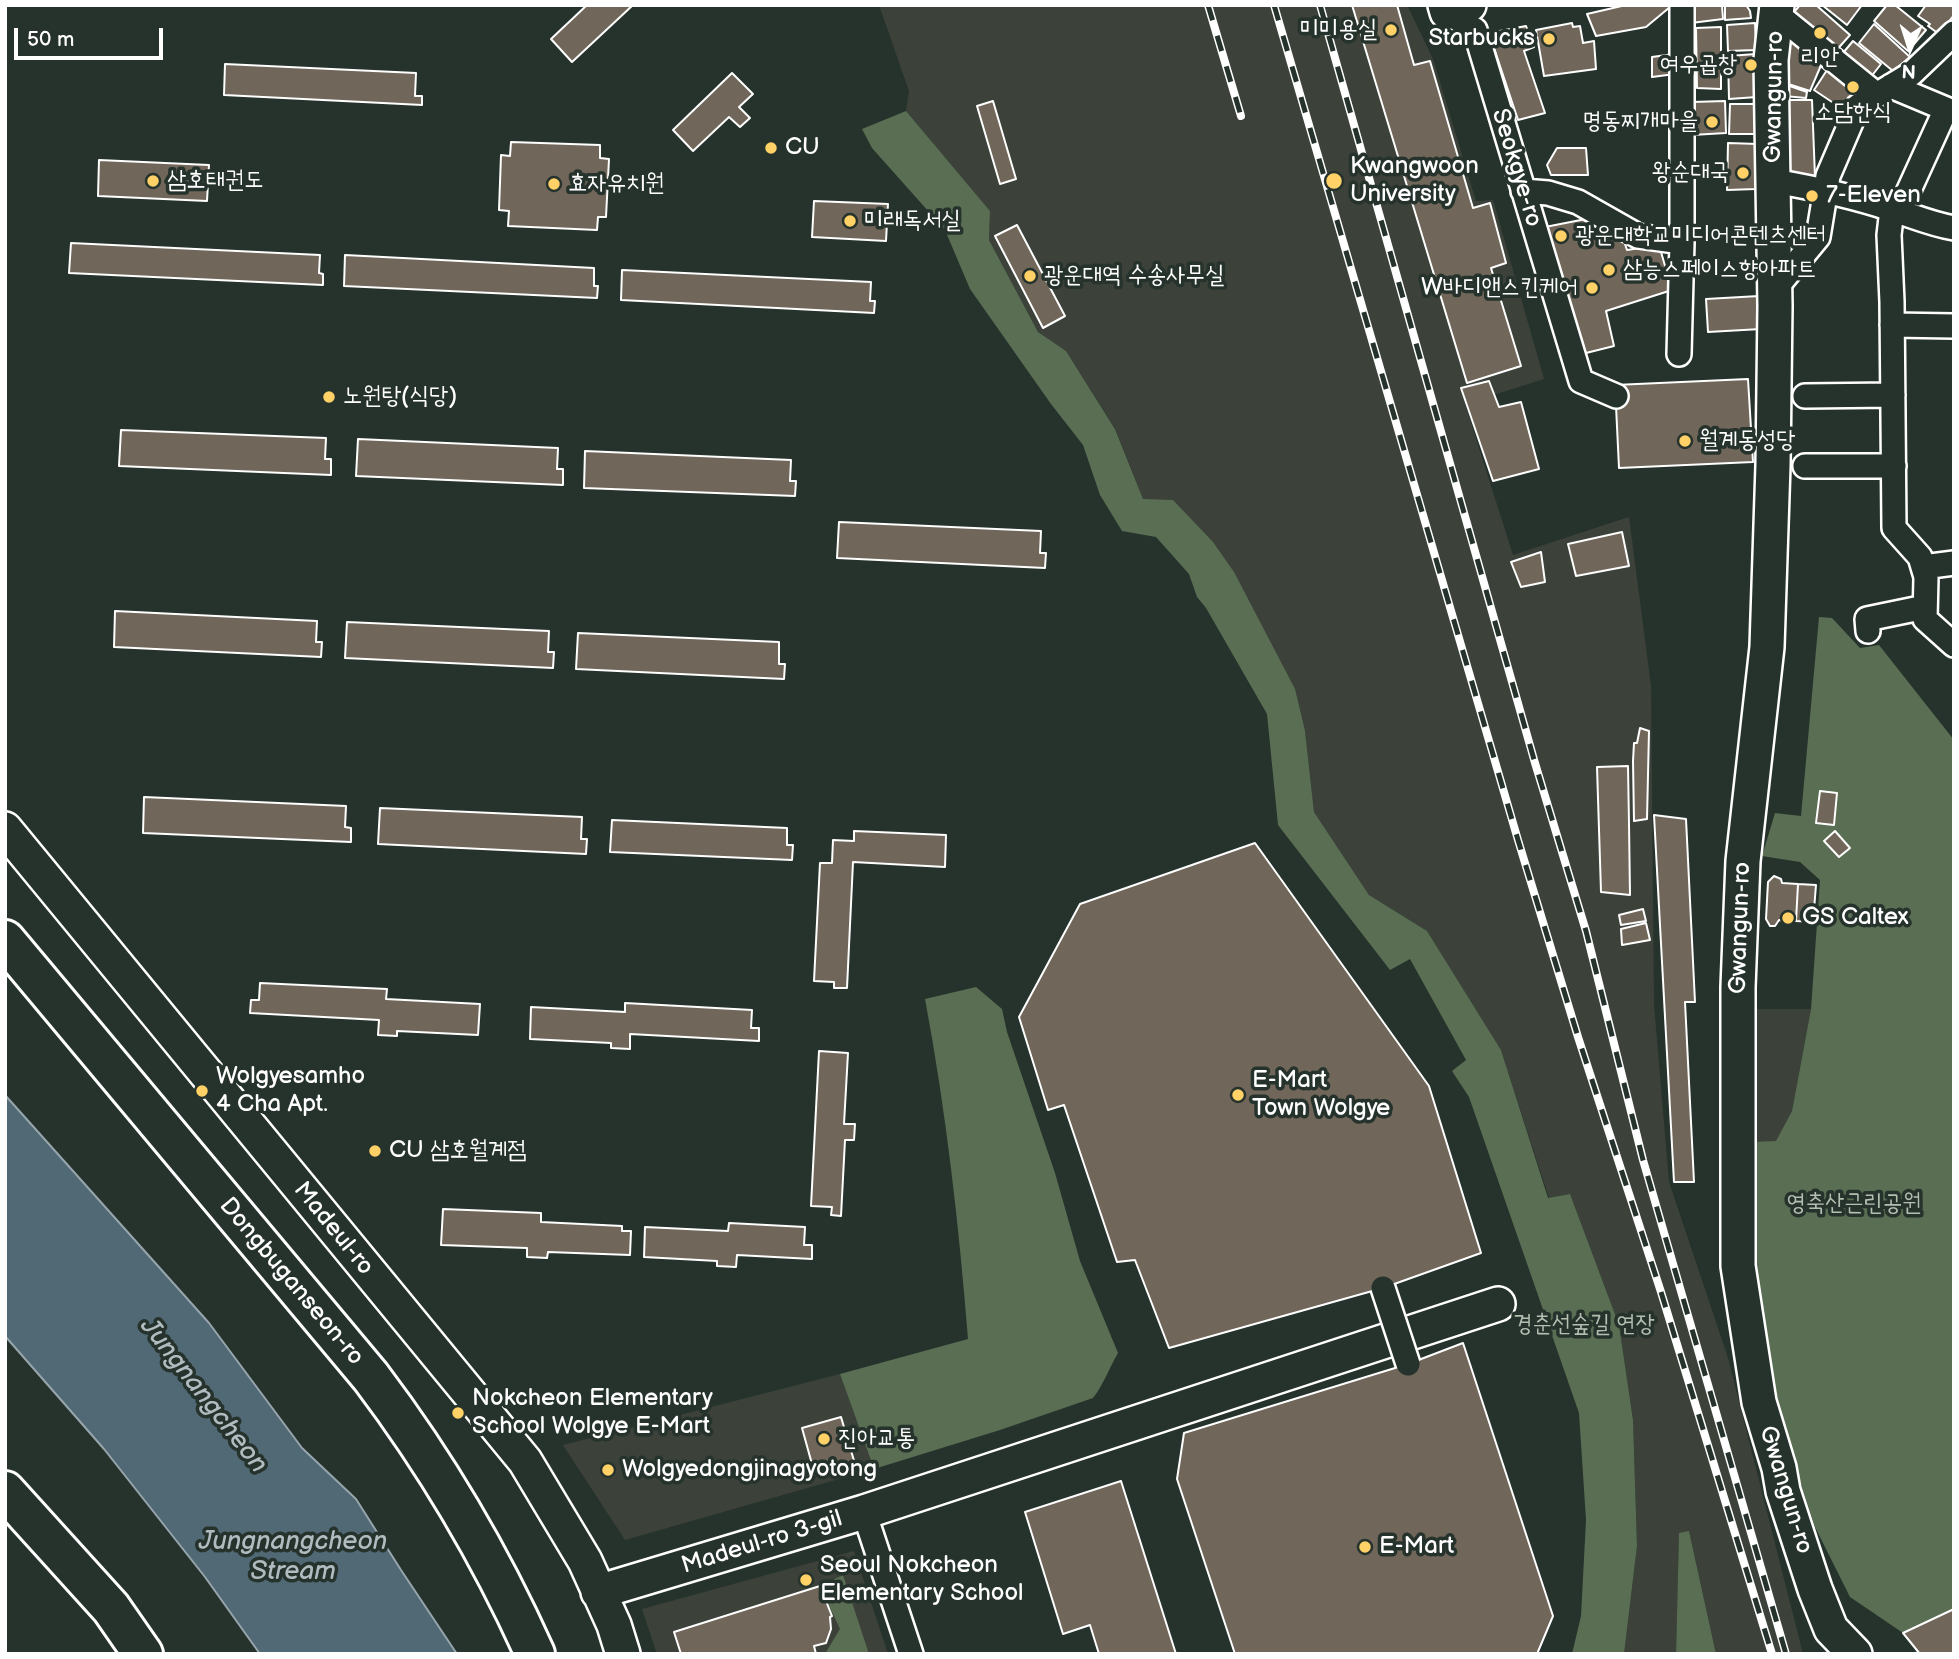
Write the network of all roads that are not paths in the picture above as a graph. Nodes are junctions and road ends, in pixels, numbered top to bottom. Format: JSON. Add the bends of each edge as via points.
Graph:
{"nodes":[{"id":1,"x":1682,"y":5,"type":"edge"},
{"id":2,"x":1454,"y":8,"type":"edge"},
{"id":3,"x":1777,"y":9,"type":"edge"},
{"id":4,"x":1954,"y":33,"type":"edge"},
{"id":5,"x":1884,"y":90,"type":"junction"},
{"id":6,"x":1774,"y":181,"type":"junction"},
{"id":7,"x":1825,"y":189,"type":"junction"},
{"id":8,"x":1523,"y":191,"type":"junction"},
{"id":9,"x":1892,"y":209,"type":"junction"},
{"id":10,"x":1954,"y":228,"type":"edge"},
{"id":11,"x":1682,"y":242,"type":"junction"},
{"id":12,"x":1775,"y":289,"type":"junction"},
{"id":13,"x":1892,"y":325,"type":"junction"},
{"id":14,"x":1954,"y":326,"type":"edge"},
{"id":15,"x":1679,"y":354,"type":"dead end"},
{"id":16,"x":1893,"y":395,"type":"junction"},
{"id":17,"x":1616,"y":396,"type":"dead end"},
{"id":18,"x":1805,"y":396,"type":"dead end"},
{"id":19,"x":1805,"y":466,"type":"dead end"},
{"id":20,"x":1894,"y":466,"type":"junction"},
{"id":21,"x":1954,"y":563,"type":"edge"},
{"id":22,"x":1923,"y":567,"type":"junction"},
{"id":23,"x":1925,"y":607,"type":"junction"},
{"id":24,"x":1868,"y":631,"type":"dead end"},
{"id":25,"x":1954,"y":645,"type":"edge"},
{"id":26,"x":5,"y":829,"type":"edge"},
{"id":27,"x":5,"y":940,"type":"edge"},
{"id":28,"x":1383,"y":1288,"type":"dead end"},
{"id":29,"x":1498,"y":1304,"type":"dead end"},
{"id":30,"x":1408,"y":1364,"type":"dead end"},
{"id":31,"x":5,"y":1491,"type":"edge"},
{"id":32,"x":864,"y":1512,"type":"junction"},
{"id":33,"x":598,"y":1592,"type":"junction"},
{"id":34,"x":1833,"y":1641,"type":"edge"},
{"id":35,"x":143,"y":1654,"type":"edge"},
{"id":36,"x":536,"y":1654,"type":"edge"},
{"id":37,"x":623,"y":1654,"type":"edge"},
{"id":38,"x":911,"y":1654,"type":"edge"},
{"id":39,"x":1855,"y":1654,"type":"edge"}],
"edges":[{"from":1,"to":11,"type":"street"},
{"from":2,"to":8,"type":"street","name":"Seokgye-ro","via":[[1475,30]]},
{"from":3,"to":5,"type":"street","name":"Gwangun-ro"},
{"from":3,"to":6,"type":"street","name":"Gwangun-ro","via":[[1771,60]]},
{"from":4,"to":5,"type":"street","via":[[1911,74]]},
{"from":5,"to":7,"type":"street","via":[[1858,106]]},
{"from":5,"to":9,"type":"street","name":"Gwangun-ro","via":[[1946,109],[1904,201]]},
{"from":6,"to":7,"type":"street","name":"Gwangun-ro"},
{"from":6,"to":12,"type":"street","name":"Gwangun-ro"},
{"from":7,"to":9,"type":"street","name":"Gwangun-ro"},
{"from":7,"to":12,"type":"street","via":[[1818,237]]},
{"from":8,"to":11,"type":"street","via":[[1578,202],[1639,236]]},
{"from":8,"to":17,"type":"street","name":"Seokgye-ro","via":[[1578,386]]},
{"from":9,"to":10,"type":"street","name":"Gwangun-ro"},
{"from":9,"to":13,"type":"street"},
{"from":11,"to":15,"type":"street"},
{"from":12,"to":34,"type":"street","name":"Gwangun-ro","via":[[1767,647],[1743,861],[1738,987],[1738,1266],[1759,1402]]},
{"from":13,"to":14,"type":"street"},
{"from":13,"to":16,"type":"street"},
{"from":16,"to":18,"type":"street"},
{"from":16,"to":20,"type":"street"},
{"from":19,"to":20,"type":"street"},
{"from":20,"to":22,"type":"street","via":[[1894,527]]},
{"from":21,"to":22,"type":"street"},
{"from":22,"to":23,"type":"street"},
{"from":23,"to":24,"type":"street","via":[[1867,619]]},
{"from":23,"to":25,"type":"street","via":[[1925,619]]},
{"from":26,"to":33,"type":"street","name":"Madeul-ro","via":[[525,1461],[585,1560]]},
{"from":27,"to":36,"type":"highway","name":"Dongbuganseon-ro","via":[[400,1415],[476,1536]]},
{"from":28,"to":30,"type":"street","bridge":true},
{"from":29,"to":32,"type":"street"},
{"from":31,"to":35,"type":"highway","via":[[111,1608]]},
{"from":32,"to":33,"type":"street","name":"Madeul-ro 3-gil"},
{"from":32,"to":38,"type":"street","name":"Madeul-ro 3-gil"},
{"from":33,"to":37,"type":"street","name":"Madeul-ro"},
{"from":34,"to":39,"type":"street","name":"Gwangun-ro"}]}
